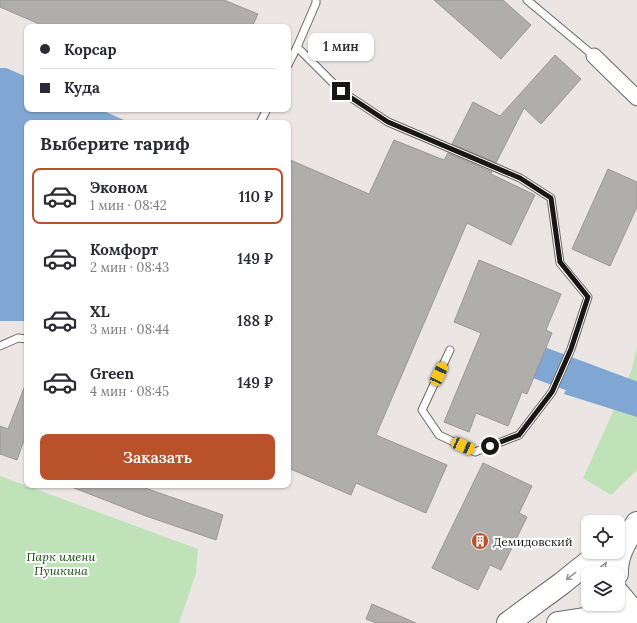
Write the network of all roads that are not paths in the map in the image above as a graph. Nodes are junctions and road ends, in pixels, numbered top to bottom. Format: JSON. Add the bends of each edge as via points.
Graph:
{"nodes":[{"id":1,"x":316,"y":0,"type":"edge"},
{"id":2,"x":527,"y":0,"type":"edge"},
{"id":3,"x":297,"y":47,"type":"junction"},
{"id":4,"x":594,"y":56,"type":"joint"},
{"id":5,"x":291,"y":59,"type":"edge"},
{"id":6,"x":637,"y":98,"type":"edge"},
{"id":7,"x":24,"y":339,"type":"edge"},
{"id":8,"x":0,"y":346,"type":"edge"},
{"id":9,"x":450,"y":350,"type":"dead end"},
{"id":10,"x":637,"y":524,"type":"edge"},
{"id":11,"x":625,"y":533,"type":"edge"},
{"id":12,"x":592,"y":559,"type":"edge"},
{"id":13,"x":617,"y":567,"type":"edge"},
{"id":14,"x":625,"y":601,"type":"edge"},
{"id":15,"x":637,"y":613,"type":"edge"},
{"id":16,"x":637,"y":620,"type":"edge"},
{"id":17,"x":508,"y":623,"type":"edge"},
{"id":18,"x":558,"y":623,"type":"edge"}],
"edges":[{"from":1,"to":3,"type":"lane"},
{"from":2,"to":4,"type":"lane"},
{"from":3,"to":5,"type":"lane"},
{"from":3,"to":9,"type":"lane","via":[[341,91],[388,122],[520,178],[551,198],[560,262],[588,297],[571,349],[552,392],[519,435],[475,452],[439,435],[422,410]]},
{"from":4,"to":6,"type":"street"},
{"from":7,"to":8,"type":"lane","via":[[18,338]]},
{"from":10,"to":11,"type":"main road"},
{"from":10,"to":13,"type":"main road","via":[[622,549]]},
{"from":12,"to":17,"type":"main road","one_way":true},
{"from":14,"to":15,"type":"main road"},
{"from":16,"to":18,"type":"main road","via":[[597,618]]}]}
